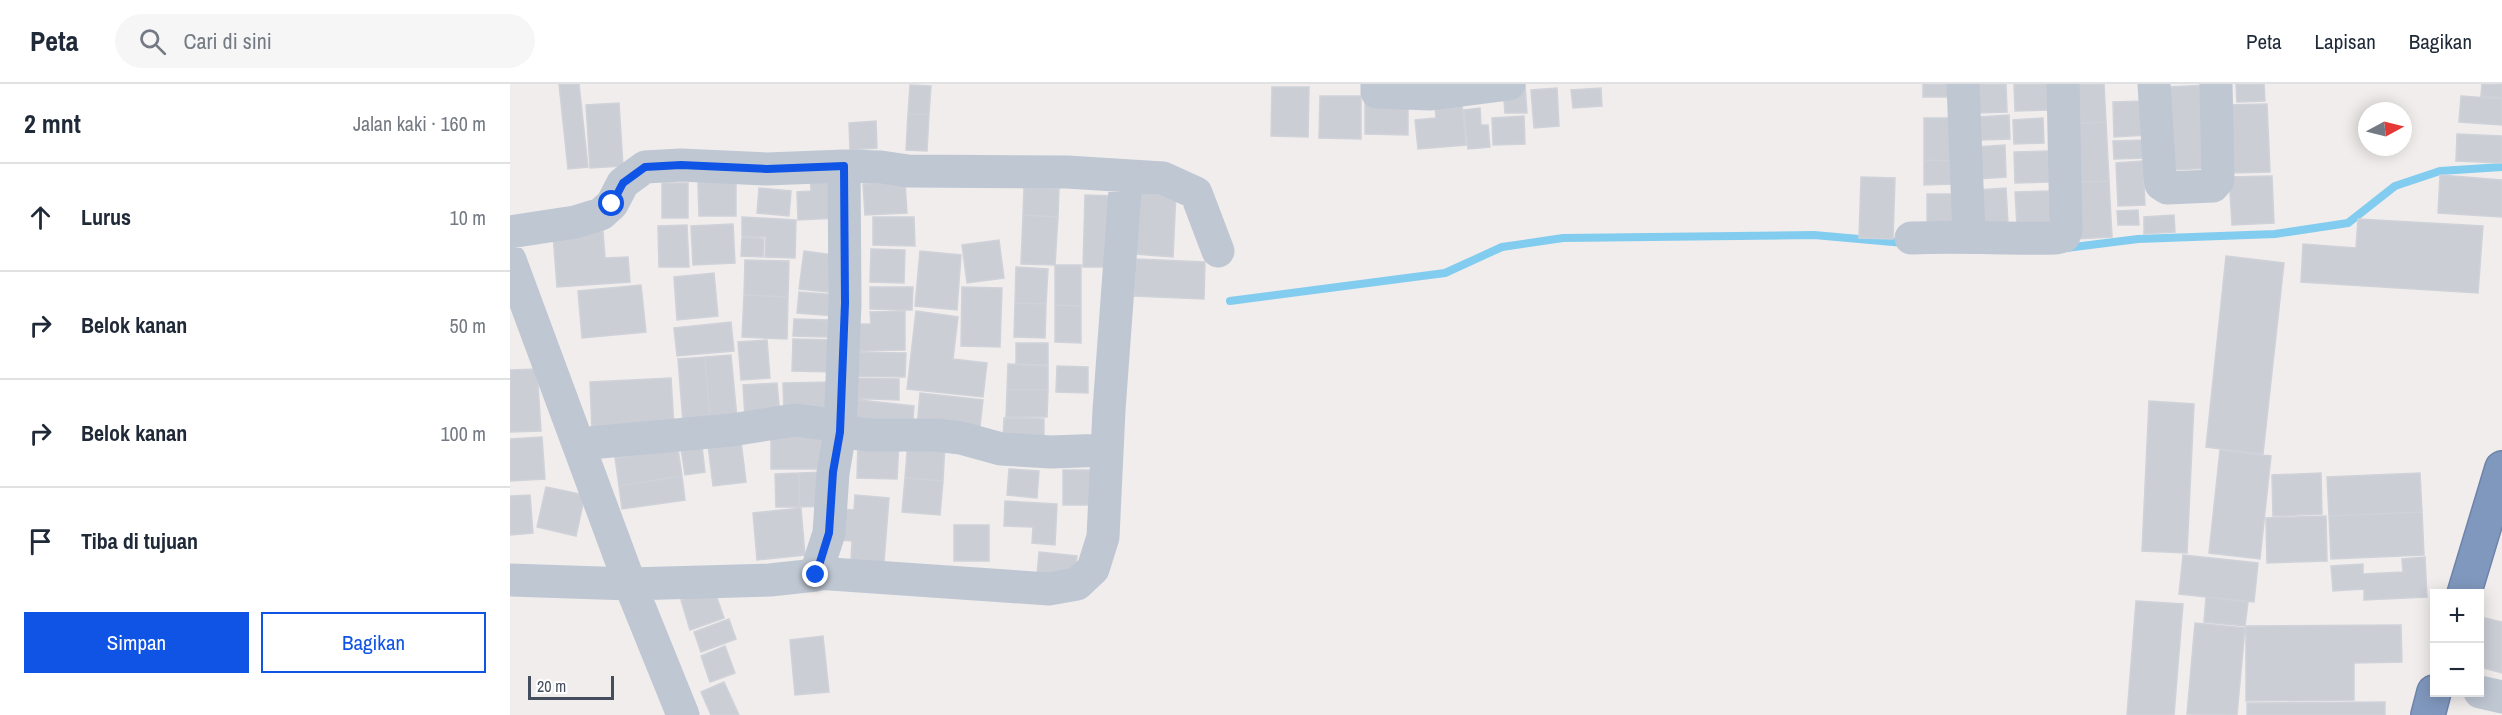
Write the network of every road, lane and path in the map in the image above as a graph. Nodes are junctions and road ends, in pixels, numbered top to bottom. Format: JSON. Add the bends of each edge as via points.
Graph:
{"nodes":[{"id":1,"x":1377,"y":84,"type":"edge"},
{"id":2,"x":1496,"y":84,"type":"edge"},
{"id":3,"x":1509,"y":84,"type":"edge"},
{"id":4,"x":1963,"y":84,"type":"edge"},
{"id":5,"x":2063,"y":84,"type":"edge"},
{"id":6,"x":2154,"y":84,"type":"edge"},
{"id":7,"x":2216,"y":84,"type":"edge"},
{"id":8,"x":844,"y":166,"type":"junction"},
{"id":9,"x":1126,"y":177,"type":"junction"},
{"id":10,"x":510,"y":232,"type":"edge"},
{"id":11,"x":1969,"y":236,"type":"junction"},
{"id":12,"x":1911,"y":238,"type":"dead end"},
{"id":13,"x":1218,"y":251,"type":"dead end"},
{"id":14,"x":510,"y":260,"type":"edge"},
{"id":15,"x":840,"y":432,"type":"junction"},
{"id":16,"x":579,"y":444,"type":"junction"},
{"id":17,"x":1107,"y":450,"type":"junction"},
{"id":18,"x":2502,"y":468,"type":"edge"},
{"id":19,"x":816,"y":573,"type":"junction"},
{"id":20,"x":510,"y":580,"type":"edge"},
{"id":21,"x":630,"y":584,"type":"junction"},
{"id":22,"x":2466,"y":589,"type":"edge"},
{"id":23,"x":2484,"y":693,"type":"edge"},
{"id":24,"x":2433,"y":697,"type":"edge"},
{"id":25,"x":2502,"y":697,"type":"edge"},
{"id":26,"x":683,"y":715,"type":"edge"},
{"id":27,"x":2428,"y":715,"type":"edge"}],
"edges":[{"from":1,"to":2,"type":"street","via":[[1377,92],[1431,94]]},
{"from":2,"to":3,"type":"street"},
{"from":4,"to":11,"type":"street"},
{"from":5,"to":11,"type":"street","via":[[2064,236]]},
{"from":6,"to":7,"type":"street","via":[[2160,178],[2167,188],[2213,186],[2218,180]]},
{"from":8,"to":9,"type":"street"},
{"from":8,"to":10,"type":"street","via":[[645,167],[623,183],[612,204],[601,214]]},
{"from":8,"to":15,"type":"street","via":[[845,303]]},
{"from":9,"to":13,"type":"street","via":[[1163,178],[1196,193]]},
{"from":9,"to":17,"type":"street"},
{"from":11,"to":12,"type":"street"},
{"from":14,"to":16,"type":"street"},
{"from":15,"to":16,"type":"street","via":[[826,424],[795,420]]},
{"from":15,"to":17,"type":"street","via":[[935,435],[1001,449]]},
{"from":15,"to":19,"type":"street","via":[[829,533]]},
{"from":16,"to":21,"type":"street"},
{"from":17,"to":19,"type":"street","via":[[1103,537],[1093,569],[1077,584],[1049,589]]},
{"from":18,"to":22,"type":"highway"},
{"from":19,"to":21,"type":"street","via":[[770,580]]},
{"from":20,"to":21,"type":"street"},
{"from":21,"to":26,"type":"street"},
{"from":23,"to":25,"type":"street"},
{"from":24,"to":27,"type":"highway"}]}
